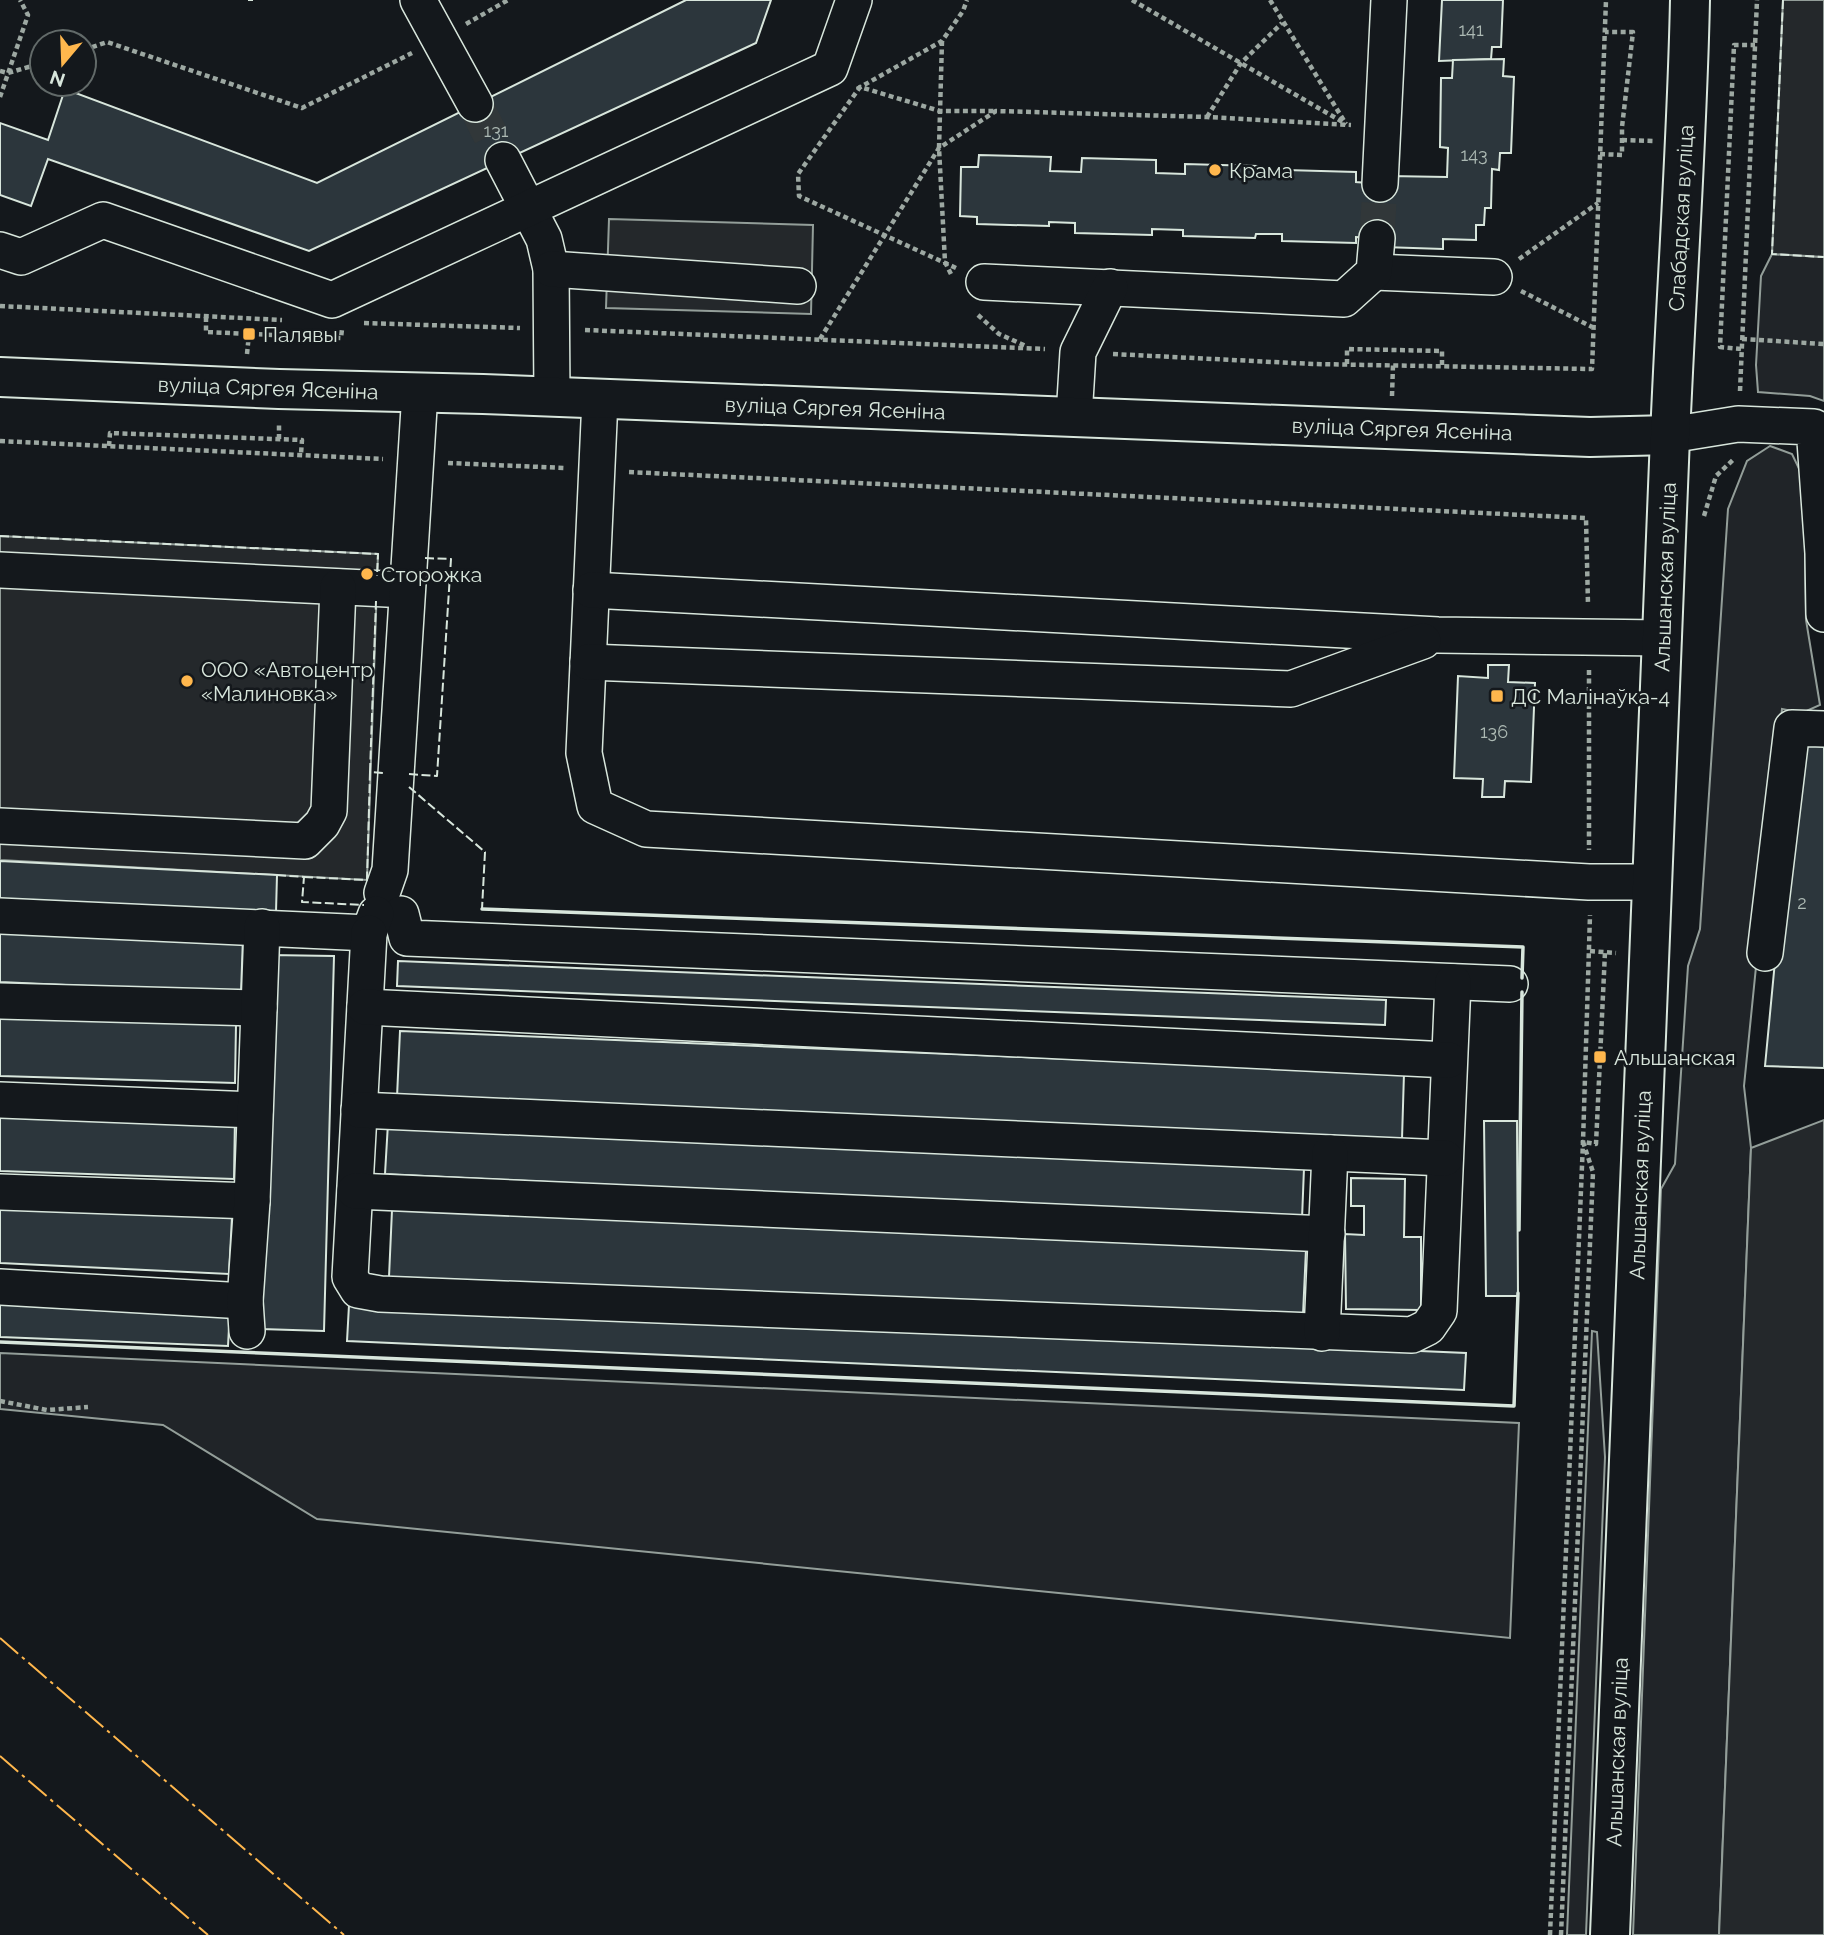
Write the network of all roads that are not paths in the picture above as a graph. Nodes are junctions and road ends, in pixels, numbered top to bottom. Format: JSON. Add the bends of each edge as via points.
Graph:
{"nodes":[{"id":1,"x":418,"y":0,"type":"edge"},
{"id":2,"x":854,"y":0,"type":"edge"},
{"id":3,"x":1389,"y":0,"type":"edge"},
{"id":4,"x":1690,"y":0,"type":"edge"},
{"id":5,"x":475,"y":104,"type":"tunnel mouth"},
{"id":6,"x":503,"y":160,"type":"tunnel mouth"},
{"id":7,"x":1380,"y":184,"type":"tunnel mouth"},
{"id":8,"x":528,"y":208,"type":"junction"},
{"id":9,"x":1377,"y":238,"type":"tunnel mouth"},
{"id":10,"x":0,"y":250,"type":"edge"},
{"id":11,"x":551,"y":269,"type":"junction"},
{"id":12,"x":1374,"y":272,"type":"junction"},
{"id":13,"x":1494,"y":277,"type":"road end"},
{"id":14,"x":984,"y":282,"type":"road end"},
{"id":15,"x":798,"y":286,"type":"dead end"},
{"id":16,"x":1110,"y":287,"type":"junction"},
{"id":17,"x":0,"y":377,"type":"edge"},
{"id":18,"x":420,"y":392,"type":"junction"},
{"id":19,"x":552,"y":396,"type":"junction"},
{"id":20,"x":600,"y":399,"type":"junction"},
{"id":21,"x":1074,"y":417,"type":"junction"},
{"id":22,"x":1819,"y":429,"type":"edge"},
{"id":23,"x":1670,"y":435,"type":"junction"},
{"id":24,"x":1823,"y":553,"type":"edge"},
{"id":25,"x":0,"y":570,"type":"edge"},
{"id":26,"x":338,"y":587,"type":"junction"},
{"id":27,"x":407,"y":590,"type":"junction"},
{"id":28,"x":592,"y":590,"type":"junction"},
{"id":29,"x":1824,"y":614,"type":"edge"},
{"id":30,"x":1438,"y":635,"type":"junction"},
{"id":31,"x":1663,"y":638,"type":"junction"},
{"id":32,"x":588,"y":662,"type":"junction"},
{"id":33,"x":1824,"y":729,"type":"edge"},
{"id":34,"x":0,"y":826,"type":"edge"},
{"id":35,"x":1652,"y":882,"type":"junction"},
{"id":36,"x":386,"y":903,"type":"junction"},
{"id":37,"x":0,"y":916,"type":"edge"},
{"id":38,"x":262,"y":927,"type":"junction"},
{"id":39,"x":1765,"y":953,"type":"dead end"},
{"id":40,"x":1453,"y":982,"type":"junction"},
{"id":41,"x":1510,"y":984,"type":"dead end"},
{"id":42,"x":0,"y":1001,"type":"edge"},
{"id":43,"x":365,"y":1007,"type":"junction"},
{"id":44,"x":259,"y":1008,"type":"junction"},
{"id":45,"x":1449,"y":1060,"type":"junction"},
{"id":46,"x":0,"y":1100,"type":"edge"},
{"id":47,"x":256,"y":1110,"type":"junction"},
{"id":48,"x":359,"y":1110,"type":"junction"},
{"id":49,"x":1330,"y":1153,"type":"junction"},
{"id":50,"x":1445,"y":1158,"type":"junction"},
{"id":51,"x":355,"y":1191,"type":"junction"},
{"id":52,"x":0,"y":1192,"type":"edge"},
{"id":53,"x":252,"y":1201,"type":"junction"},
{"id":54,"x":1326,"y":1234,"type":"junction"},
{"id":55,"x":0,"y":1287,"type":"edge"},
{"id":56,"x":1322,"y":1332,"type":"junction"},
{"id":57,"x":1609,"y":1935,"type":"edge"}],
"edges":[{"from":1,"to":5,"type":"lane"},
{"from":2,"to":8,"type":"lane","via":[[830,68]]},
{"from":3,"to":7,"type":"lane"},
{"from":4,"to":23,"type":"main road","name":"Слабадская вуліца"},
{"from":6,"to":8,"type":"lane"},
{"from":8,"to":10,"type":"lane","via":[[332,300],[103,220],[21,257]]},
{"from":8,"to":11,"type":"lane","via":[[544,239]]},
{"from":9,"to":12,"type":"lane"},
{"from":11,"to":15,"type":"lane"},
{"from":11,"to":19,"type":"lane"},
{"from":12,"to":13,"type":"lane"},
{"from":12,"to":16,"type":"lane","via":[[1344,299]]},
{"from":14,"to":16,"type":"lane"},
{"from":16,"to":21,"type":"lane","via":[[1078,352]]},
{"from":17,"to":18,"type":"main road","name":"вуліца Сяргея Ясеніна"},
{"from":18,"to":19,"type":"main road","name":"вуліца Сяргея Ясеніна"},
{"from":18,"to":27,"type":"lane"},
{"from":19,"to":20,"type":"main road","name":"вуліца Сяргея Ясеніна"},
{"from":20,"to":21,"type":"main road","name":"вуліца Сяргея Ясеніна"},
{"from":20,"to":28,"type":"lane"},
{"from":21,"to":23,"type":"main road","name":"вуліца Сяргея Ясеніна","via":[[1590,437]]},
{"from":22,"to":23,"type":"lane","via":[[1738,424]]},
{"from":22,"to":24,"type":"lane"},
{"from":23,"to":31,"type":"main road","name":"Альшанская вуліца"},
{"from":24,"to":29,"type":"lane"},
{"from":25,"to":26,"type":"lane"},
{"from":26,"to":27,"type":"lane"},
{"from":26,"to":34,"type":"lane","via":[[329,811],[305,841]]},
{"from":27,"to":36,"type":"lane"},
{"from":28,"to":30,"type":"lane"},
{"from":28,"to":32,"type":"lane"},
{"from":30,"to":31,"type":"lane"},
{"from":30,"to":32,"type":"lane","via":[[1291,689]]},
{"from":31,"to":35,"type":"main road","name":"Альшанская вуліца"},
{"from":32,"to":35,"type":"lane","via":[[584,753],[595,806],[646,829]]},
{"from":33,"to":39,"type":"lane","via":[[1792,728]]},
{"from":35,"to":57,"type":"main road","name":"Альшанская вуліца"},
{"from":36,"to":38,"type":"lane"},
{"from":36,"to":40,"type":"lane","via":[[407,938]]},
{"from":36,"to":43,"type":"lane"},
{"from":37,"to":38,"type":"lane"},
{"from":38,"to":44,"type":"lane"},
{"from":40,"to":41,"type":"lane"},
{"from":40,"to":45,"type":"lane"},
{"from":42,"to":44,"type":"lane"},
{"from":43,"to":45,"type":"lane"},
{"from":43,"to":48,"type":"lane"},
{"from":44,"to":47,"type":"lane"},
{"from":45,"to":50,"type":"lane"},
{"from":46,"to":47,"type":"lane"},
{"from":47,"to":53,"type":"lane"},
{"from":48,"to":49,"type":"lane"},
{"from":48,"to":51,"type":"lane"},
{"from":49,"to":50,"type":"lane"},
{"from":49,"to":54,"type":"lane"},
{"from":50,"to":56,"type":"lane","via":[[1439,1311],[1428,1327],[1412,1335]]},
{"from":51,"to":54,"type":"lane"},
{"from":51,"to":56,"type":"lane","via":[[350,1276],[358,1290],[380,1294]]},
{"from":52,"to":53,"type":"lane"},
{"from":53,"to":55,"type":"lane","via":[[246,1316]]},
{"from":54,"to":56,"type":"lane"}]}
